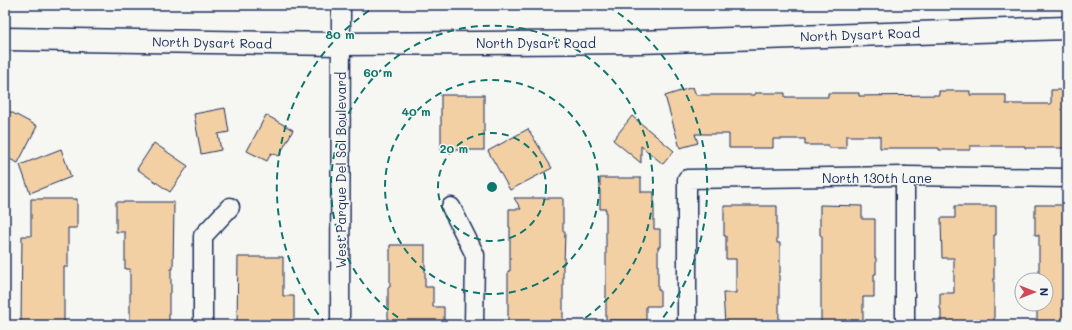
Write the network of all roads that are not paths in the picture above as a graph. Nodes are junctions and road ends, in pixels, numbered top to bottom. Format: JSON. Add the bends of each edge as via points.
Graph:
{"nodes":[{"id":1,"x":341,"y":10,"type":"edge"},
{"id":2,"x":1067,"y":28,"type":"edge"},
{"id":3,"x":5,"y":39,"type":"edge"},
{"id":4,"x":340,"y":44,"type":"junction"},
{"id":5,"x":905,"y":176,"type":"junction"},
{"id":6,"x":1067,"y":178,"type":"edge"},
{"id":7,"x":230,"y":207,"type":"dead end"},
{"id":8,"x":451,"y":207,"type":"dead end"},
{"id":9,"x":203,"y":325,"type":"edge"},
{"id":10,"x":340,"y":325,"type":"edge"},
{"id":11,"x":474,"y":325,"type":"edge"},
{"id":12,"x":687,"y":325,"type":"edge"},
{"id":13,"x":904,"y":325,"type":"edge"}],
"edges":[{"from":1,"to":4,"type":"street","name":"West Parque Del Sol Boulevard"},
{"from":2,"to":4,"type":"main road","name":"North Dysart Road","via":[[640,42]]},
{"from":3,"to":4,"type":"main road","name":"North Dysart Road"},
{"from":4,"to":10,"type":"street","name":"West Parque Del Sol Boulevard"},
{"from":5,"to":6,"type":"street","name":"North 130th Lane"},
{"from":5,"to":12,"type":"street","name":"North 130th Lane","via":[[687,179]]},
{"from":5,"to":13,"type":"street"},
{"from":7,"to":9,"type":"street","via":[[203,236]]},
{"from":8,"to":11,"type":"street","via":[[475,255]]}]}
